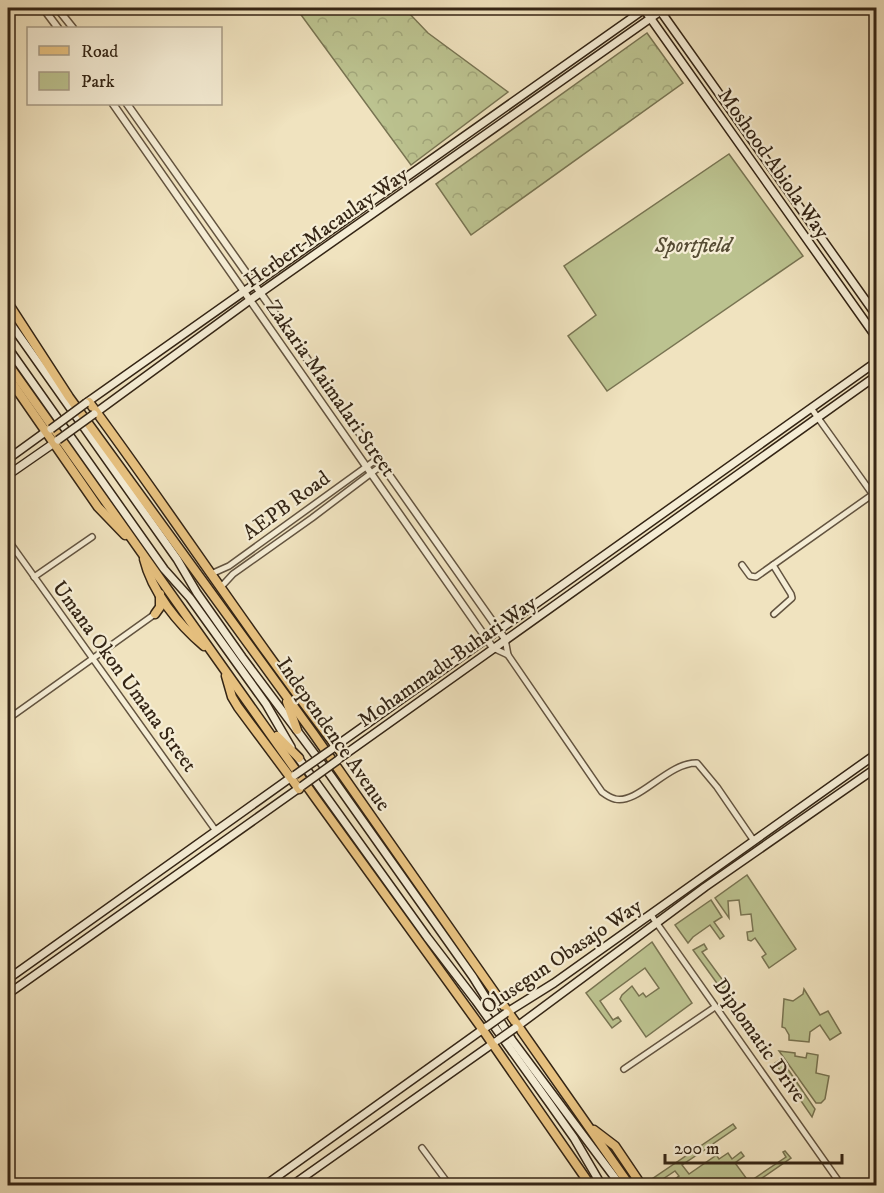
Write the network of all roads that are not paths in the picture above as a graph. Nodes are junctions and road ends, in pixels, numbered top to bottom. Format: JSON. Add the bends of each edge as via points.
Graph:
{"nodes":[{"id":1,"x":43,"y":8,"type":"edge"},
{"id":2,"x":57,"y":8,"type":"edge"},
{"id":3,"x":645,"y":8,"type":"edge"},
{"id":4,"x":661,"y":9,"type":"edge"},
{"id":5,"x":650,"y":18,"type":"junction"},
{"id":6,"x":57,"y":27,"type":"edge"},
{"id":7,"x":72,"y":27,"type":"edge"},
{"id":8,"x":114,"y":105,"type":"edge"},
{"id":9,"x":128,"y":105,"type":"edge"},
{"id":10,"x":135,"y":116,"type":"junction"},
{"id":11,"x":126,"y":123,"type":"junction"},
{"id":12,"x":773,"y":170,"type":"junction"},
{"id":13,"x":764,"y":176,"type":"junction"},
{"id":14,"x":254,"y":284,"type":"junction"},
{"id":15,"x":244,"y":292,"type":"junction"},
{"id":16,"x":260,"y":293,"type":"junction"},
{"id":17,"x":250,"y":300,"type":"junction"},
{"id":18,"x":8,"y":303,"type":"edge"},
{"id":19,"x":876,"y":315,"type":"edge"},
{"id":20,"x":8,"y":320,"type":"edge"},
{"id":21,"x":876,"y":338,"type":"edge"},
{"id":22,"x":8,"y":348,"type":"edge"},
{"id":23,"x":876,"y":362,"type":"edge"},
{"id":24,"x":8,"y":364,"type":"edge"},
{"id":25,"x":876,"y":376,"type":"edge"},
{"id":26,"x":8,"y":377,"type":"edge"},
{"id":27,"x":87,"y":402,"type":"junction"},
{"id":28,"x":812,"y":408,"type":"junction"},
{"id":29,"x":95,"y":413,"type":"junction"},
{"id":30,"x":818,"y":417,"type":"junction"},
{"id":31,"x":48,"y":430,"type":"junction"},
{"id":32,"x":56,"y":441,"type":"junction"},
{"id":33,"x":8,"y":459,"type":"edge"},
{"id":34,"x":377,"y":459,"type":"junction"},
{"id":35,"x":382,"y":465,"type":"junction"},
{"id":36,"x":366,"y":467,"type":"junction"},
{"id":37,"x":371,"y":474,"type":"junction"},
{"id":38,"x":8,"y":475,"type":"edge"},
{"id":39,"x":875,"y":494,"type":"edge"},
{"id":40,"x":92,"y":537,"type":"dead end"},
{"id":41,"x":8,"y":540,"type":"edge"},
{"id":42,"x":135,"y":543,"type":"junction"},
{"id":43,"x":142,"y":553,"type":"junction"},
{"id":44,"x":742,"y":565,"type":"dead end"},
{"id":45,"x":773,"y":565,"type":"junction"},
{"id":46,"x":211,"y":574,"type":"junction"},
{"id":47,"x":34,"y":577,"type":"junction"},
{"id":48,"x":221,"y":587,"type":"junction"},
{"id":49,"x":160,"y":594,"type":"junction"},
{"id":50,"x":155,"y":614,"type":"junction"},
{"id":51,"x":774,"y":614,"type":"dead end"},
{"id":52,"x":176,"y":616,"type":"junction"},
{"id":53,"x":498,"y":629,"type":"junction"},
{"id":54,"x":486,"y":638,"type":"junction"},
{"id":55,"x":505,"y":639,"type":"junction"},
{"id":56,"x":493,"y":648,"type":"junction"},
{"id":57,"x":214,"y":655,"type":"junction"},
{"id":58,"x":508,"y":655,"type":"junction"},
{"id":59,"x":93,"y":658,"type":"junction"},
{"id":60,"x":226,"y":672,"type":"junction"},
{"id":61,"x":285,"y":695,"type":"junction"},
{"id":62,"x":257,"y":716,"type":"junction"},
{"id":63,"x":8,"y":719,"type":"edge"},
{"id":64,"x":297,"y":730,"type":"junction"},
{"id":65,"x":334,"y":747,"type":"junction"},
{"id":66,"x":876,"y":754,"type":"edge"},
{"id":67,"x":299,"y":758,"type":"junction"},
{"id":68,"x":341,"y":758,"type":"junction"},
{"id":69,"x":876,"y":768,"type":"edge"},
{"id":70,"x":293,"y":776,"type":"junction"},
{"id":71,"x":300,"y":787,"type":"junction"},
{"id":72,"x":216,"y":831,"type":"junction"},
{"id":73,"x":754,"y":841,"type":"junction"},
{"id":74,"x":720,"y":866,"type":"junction"},
{"id":75,"x":725,"y":874,"type":"junction"},
{"id":76,"x":124,"y":897,"type":"junction"},
{"id":77,"x":130,"y":907,"type":"junction"},
{"id":78,"x":651,"y":915,"type":"junction"},
{"id":79,"x":657,"y":923,"type":"junction"},
{"id":80,"x":8,"y":979,"type":"edge"},
{"id":81,"x":554,"y":983,"type":"junction"},
{"id":82,"x":561,"y":993,"type":"junction"},
{"id":83,"x":8,"y":994,"type":"edge"},
{"id":84,"x":715,"y":1007,"type":"junction"},
{"id":85,"x":507,"y":1012,"type":"junction"},
{"id":86,"x":517,"y":1027,"type":"junction"},
{"id":87,"x":486,"y":1028,"type":"junction"},
{"id":88,"x":495,"y":1042,"type":"junction"},
{"id":89,"x":624,"y":1069,"type":"dead end"},
{"id":90,"x":587,"y":1125,"type":"junction"},
{"id":91,"x":422,"y":1148,"type":"dead end"},
{"id":92,"x":264,"y":1185,"type":"edge"},
{"id":93,"x":291,"y":1185,"type":"edge"},
{"id":94,"x":450,"y":1185,"type":"edge"},
{"id":95,"x":591,"y":1185,"type":"edge"},
{"id":96,"x":602,"y":1185,"type":"edge"},
{"id":97,"x":621,"y":1185,"type":"edge"},
{"id":98,"x":630,"y":1185,"type":"edge"},
{"id":99,"x":642,"y":1185,"type":"edge"},
{"id":100,"x":842,"y":1185,"type":"edge"}],
"edges":[{"from":1,"to":6,"type":"street"},
{"from":2,"to":7,"type":"street"},
{"from":3,"to":5,"type":"main road","name":"Moshood Abiola Way"},
{"from":3,"to":14,"type":"main road","name":"Herbert Macaulay Way"},
{"from":4,"to":5,"type":"main road","name":"Herbert Macaulay Way"},
{"from":4,"to":12,"type":"main road","name":"Moshood Abiola Way"},
{"from":5,"to":13,"type":"main road","name":"Moshood Abiola Way"},
{"from":5,"to":16,"type":"main road","name":"Herbert Macaulay Way"},
{"from":8,"to":11,"type":"street","name":"Zakaria Maimalari Street"},
{"from":9,"to":10,"type":"street","name":"Zakaria Maimalari Street"},
{"from":10,"to":11,"type":"street"},
{"from":10,"to":14,"type":"street","name":"Zakaria Maimalari Street"},
{"from":11,"to":15,"type":"street","name":"Zakaria Maimalari Street"},
{"from":12,"to":13,"type":"main road"},
{"from":12,"to":19,"type":"main road","name":"Moshood Abiola Way"},
{"from":13,"to":21,"type":"main road","name":"Moshood Abiola Way"},
{"from":14,"to":15,"type":"main road","name":"Herbert Macaulay Way"},
{"from":14,"to":16,"type":"street","name":"Zakaria Maimalari Street"},
{"from":15,"to":17,"type":"street","name":"Zakaria Maimalari Street"},
{"from":15,"to":27,"type":"main road","name":"Herbert Macaulay Way"},
{"from":16,"to":17,"type":"main road","name":"Herbert Macaulay Way"},
{"from":16,"to":34,"type":"street","name":"Zakaria Maimalari Street"},
{"from":17,"to":29,"type":"main road","name":"Herbert Macaulay Way"},
{"from":17,"to":36,"type":"street","name":"Zakaria Maimalari Street"},
{"from":18,"to":61,"type":"main road","name":"Independence Avenue","via":[[69,397]]},
{"from":20,"to":64,"type":"main road","name":"Independence Avenue"},
{"from":22,"to":67,"type":"main road","name":"Independence Avenue","via":[[164,569],[190,598],[266,704]]},
{"from":23,"to":28,"type":"main road","name":"Mohammadu Buhari Way"},
{"from":24,"to":42,"type":"main road"},
{"from":25,"to":30,"type":"main road","name":"Mohammadu Buhari Way"},
{"from":26,"to":31,"type":"main road"},
{"from":27,"to":29,"type":"main road"},
{"from":27,"to":31,"type":"main road","name":"Herbert Macaulay Way","bridge":true},
{"from":28,"to":30,"type":"street"},
{"from":28,"to":53,"type":"main road","name":"Mohammadu Buhari Way"},
{"from":29,"to":32,"type":"main road","name":"Herbert Macaulay Way","bridge":true},
{"from":29,"to":46,"type":"main road"},
{"from":30,"to":39,"type":"street"},
{"from":30,"to":55,"type":"main road","name":"Mohammadu Buhari Way"},
{"from":31,"to":32,"type":"main road"},
{"from":31,"to":33,"type":"main road","name":"Herbert Macaulay Way"},
{"from":32,"to":38,"type":"main road","name":"Herbert Macaulay Way"},
{"from":32,"to":42,"type":"main road","via":[[109,520]]},
{"from":34,"to":35,"type":"street","name":"Zakaria Maimalari Street"},
{"from":34,"to":36,"type":"street","name":"AEPB Road"},
{"from":35,"to":37,"type":"street","name":"AEPB Road"},
{"from":35,"to":53,"type":"street","name":"Zakaria Maimalari Street"},
{"from":36,"to":37,"type":"street","name":"Zakaria Maimalari Street"},
{"from":36,"to":46,"type":"street","name":"AEPB Road","via":[[229,566]]},
{"from":37,"to":48,"type":"street","name":"AEPB Road","via":[[232,574]]},
{"from":37,"to":54,"type":"street","name":"Zakaria Maimalari Street"},
{"from":39,"to":45,"type":"street"},
{"from":40,"to":47,"type":"street"},
{"from":41,"to":47,"type":"street","name":"Umana Okon Umana Street"},
{"from":42,"to":43,"type":"main road"},
{"from":43,"to":49,"type":"main road"},
{"from":43,"to":57,"type":"main road"},
{"from":44,"to":45,"type":"street","via":[[753,577]]},
{"from":45,"to":51,"type":"street","via":[[792,598]]},
{"from":46,"to":48,"type":"main road"},
{"from":47,"to":59,"type":"street","name":"Umana Okon Umana Street"},
{"from":48,"to":65,"type":"main road"},
{"from":49,"to":50,"type":"main road","via":[[161,604]]},
{"from":49,"to":52,"type":"main road"},
{"from":50,"to":52,"type":"main road","via":[[167,612]]},
{"from":50,"to":59,"type":"street"},
{"from":52,"to":57,"type":"main road"},
{"from":53,"to":54,"type":"main road","name":"Mohammadu Buhari Way"},
{"from":53,"to":55,"type":"street","name":"Zakaria Maimalari Street"},
{"from":54,"to":56,"type":"street","name":"Zakaria Maimalari Street"},
{"from":54,"to":65,"type":"main road","name":"Mohammadu Buhari Way"},
{"from":55,"to":56,"type":"main road","name":"Mohammadu Buhari Way"},
{"from":55,"to":58,"type":"street","name":"Zakaria Maimalari Street"},
{"from":56,"to":58,"type":"street","name":"Zakaria Maimalari Street"},
{"from":56,"to":68,"type":"main road","name":"Mohammadu Buhari Way"},
{"from":57,"to":60,"type":"main road"},
{"from":58,"to":73,"type":"street","name":"Zakaria Maimalari Street","via":[[602,792],[615,799],[629,798],[673,770],[697,763]]},
{"from":59,"to":63,"type":"street"},
{"from":59,"to":72,"type":"street","name":"Umana Okon Umana Street"},
{"from":60,"to":62,"type":"main road"},
{"from":60,"to":70,"type":"main road","via":[[232,697]]},
{"from":61,"to":64,"type":"main road"},
{"from":61,"to":85,"type":"main road","name":"Independence Avenue"},
{"from":62,"to":67,"type":"main road"},
{"from":62,"to":87,"type":"main road"},
{"from":64,"to":97,"type":"main road","name":"Independence Avenue","via":[[473,977],[512,1040]]},
{"from":65,"to":68,"type":"main road"},
{"from":65,"to":70,"type":"main road","name":"Mohammadu Buhari Way","bridge":true},
{"from":66,"to":73,"type":"main road","name":"Olusegun Obasajo Way"},
{"from":67,"to":96,"type":"main road","name":"Independence Avenue","via":[[574,1138]]},
{"from":68,"to":71,"type":"main road","name":"Mohammadu Buhari Way","bridge":true},
{"from":69,"to":75,"type":"main road","name":"Olusegun Obasajo Way"},
{"from":70,"to":71,"type":"main road"},
{"from":70,"to":72,"type":"main road","name":"Mohammadu Buhari Way"},
{"from":71,"to":77,"type":"main road","name":"Mohammadu Buhari Way"},
{"from":72,"to":76,"type":"main road","name":"Mohammadu Buhari Way"},
{"from":73,"to":74,"type":"main road","name":"Olusegun Obasajo Way"},
{"from":74,"to":75,"type":"main road"},
{"from":74,"to":78,"type":"main road","name":"Olusegun Obasajo Way"},
{"from":75,"to":79,"type":"main road","name":"Olusegun Obasajo Way"},
{"from":76,"to":77,"type":"main road"},
{"from":76,"to":80,"type":"main road","name":"Mohammadu Buhari Way"},
{"from":77,"to":83,"type":"main road","name":"Mohammadu Buhari Way"},
{"from":78,"to":79,"type":"street","name":"Diplomatic Drive"},
{"from":78,"to":81,"type":"main road","name":"Olusegun Obasajo Way"},
{"from":79,"to":82,"type":"main road","name":"Olusegun Obasajo Way"},
{"from":79,"to":84,"type":"street","name":"Diplomatic Drive"},
{"from":81,"to":82,"type":"main road"},
{"from":81,"to":85,"type":"main road","name":"Olusegun Obasajo Way"},
{"from":82,"to":86,"type":"main road","name":"Olusegun Obasajo Way"},
{"from":84,"to":89,"type":"street"},
{"from":84,"to":100,"type":"street","name":"Diplomatic Drive"},
{"from":85,"to":86,"type":"main road","name":"Independence Avenue"},
{"from":85,"to":87,"type":"main road","name":"Olusegun Obasajo Way","bridge":true},
{"from":86,"to":88,"type":"main road","name":"Olusegun Obasajo Way","bridge":true},
{"from":86,"to":90,"type":"main road","name":"Independence Avenue"},
{"from":87,"to":88,"type":"main road"},
{"from":87,"to":92,"type":"main road","name":"Olusegun Obasajo Way"},
{"from":88,"to":93,"type":"main road","name":"Olusegun Obasajo Way"},
{"from":88,"to":95,"type":"main road"},
{"from":90,"to":98,"type":"main road","name":"Independence Avenue"},
{"from":90,"to":99,"type":"main road","via":[[615,1146]]},
{"from":91,"to":94,"type":"street"}]}
